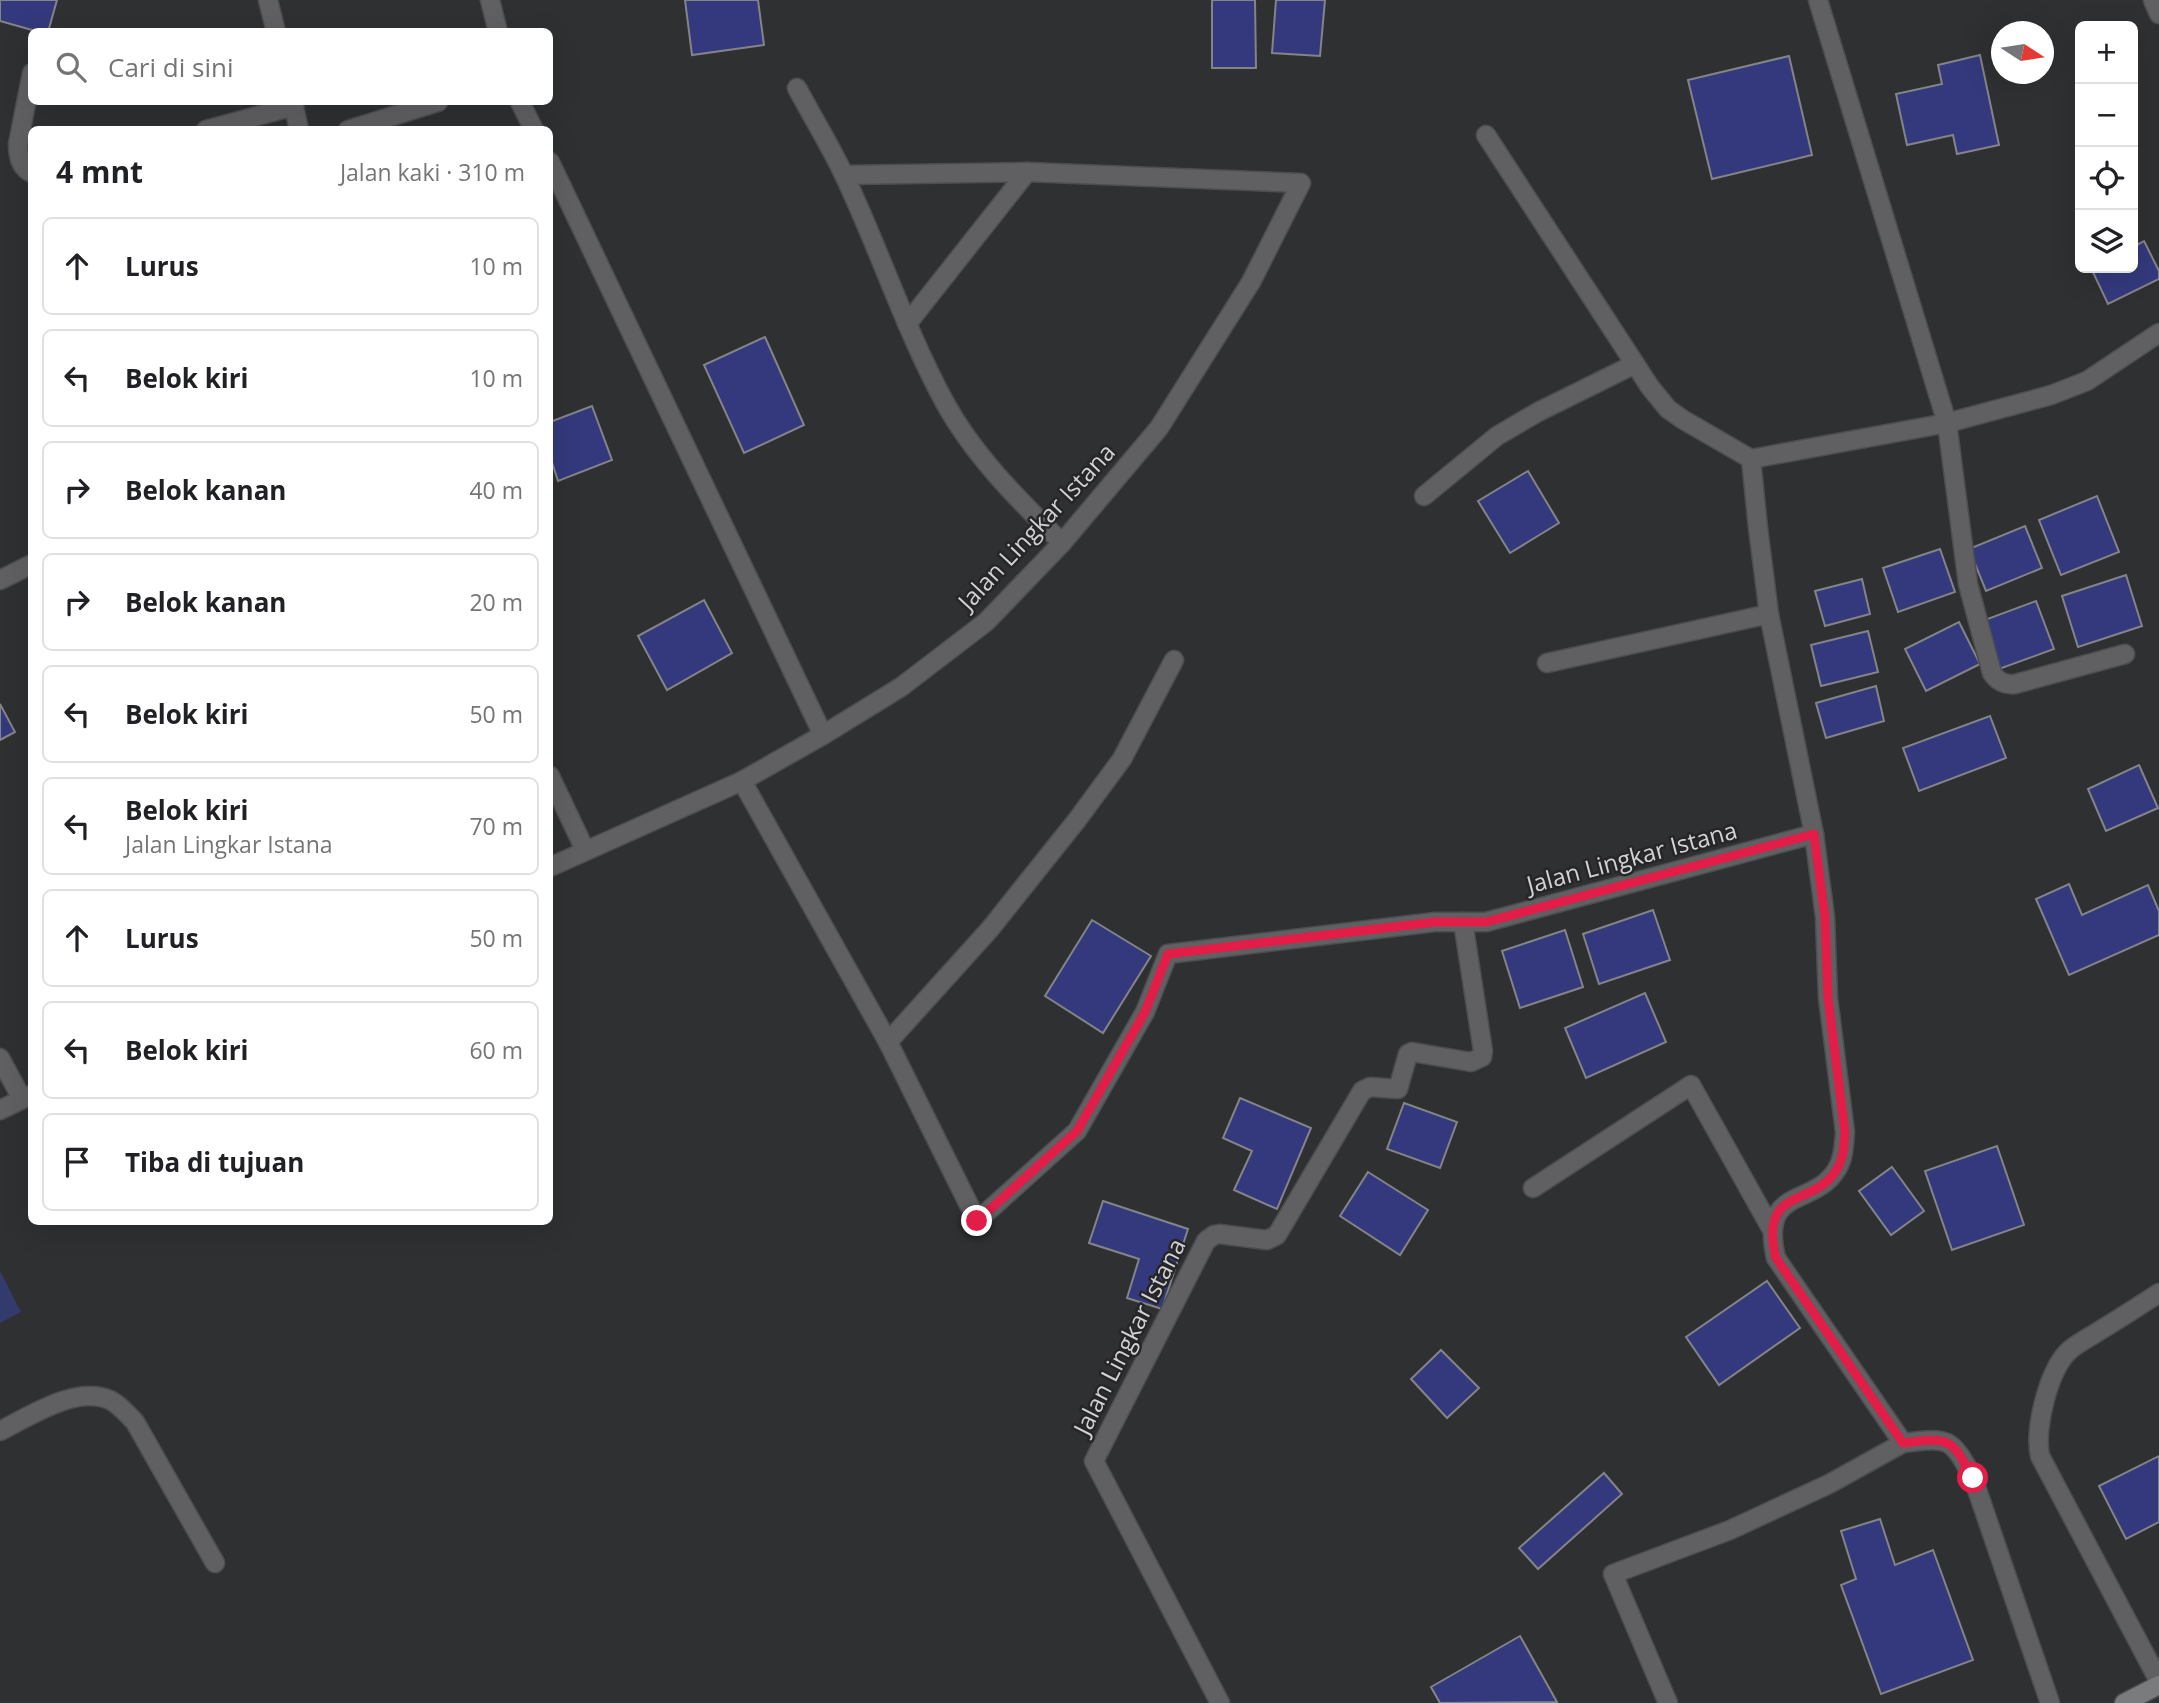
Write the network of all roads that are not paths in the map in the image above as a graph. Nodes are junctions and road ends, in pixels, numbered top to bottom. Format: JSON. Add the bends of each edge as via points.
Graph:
{"nodes":[{"id":1,"x":268,"y":0,"type":"edge"},
{"id":2,"x":490,"y":0,"type":"edge"},
{"id":3,"x":1818,"y":0,"type":"edge"},
{"id":4,"x":2153,"y":0,"type":"edge"},
{"id":5,"x":2159,"y":13,"type":"edge"},
{"id":6,"x":274,"y":28,"type":"edge"},
{"id":7,"x":497,"y":28,"type":"edge"},
{"id":8,"x":797,"y":88,"type":"dead end"},
{"id":9,"x":28,"y":96,"type":"edge"},
{"id":10,"x":290,"y":105,"type":"edge"},
{"id":11,"x":293,"y":105,"type":"edge"},
{"id":12,"x":428,"y":105,"type":"edge"},
{"id":13,"x":522,"y":105,"type":"edge"},
{"id":14,"x":219,"y":126,"type":"edge"},
{"id":15,"x":298,"y":126,"type":"edge"},
{"id":16,"x":361,"y":126,"type":"edge"},
{"id":17,"x":532,"y":126,"type":"edge"},
{"id":18,"x":1486,"y":135,"type":"dead end"},
{"id":19,"x":553,"y":168,"type":"edge"},
{"id":20,"x":28,"y":170,"type":"edge"},
{"id":21,"x":1027,"y":172,"type":"junction"},
{"id":22,"x":845,"y":176,"type":"junction"},
{"id":23,"x":907,"y":324,"type":"junction"},
{"id":24,"x":2159,"y":333,"type":"edge"},
{"id":25,"x":1635,"y":364,"type":"junction"},
{"id":26,"x":1947,"y":423,"type":"junction"},
{"id":27,"x":1751,"y":459,"type":"junction"},
{"id":28,"x":1424,"y":496,"type":"dead end"},
{"id":29,"x":1062,"y":543,"type":"junction"},
{"id":30,"x":28,"y":566,"type":"edge"},
{"id":31,"x":0,"y":580,"type":"edge"},
{"id":32,"x":1769,"y":614,"type":"junction"},
{"id":33,"x":2125,"y":654,"type":"dead end"},
{"id":34,"x":1174,"y":660,"type":"dead end"},
{"id":35,"x":1547,"y":663,"type":"dead end"},
{"id":36,"x":822,"y":735,"type":"junction"},
{"id":37,"x":742,"y":781,"type":"junction"},
{"id":38,"x":553,"y":782,"type":"edge"},
{"id":39,"x":1814,"y":834,"type":"junction"},
{"id":40,"x":585,"y":850,"type":"junction"},
{"id":41,"x":553,"y":866,"type":"edge"},
{"id":42,"x":1463,"y":922,"type":"junction"},
{"id":43,"x":888,"y":1042,"type":"junction"},
{"id":44,"x":0,"y":1058,"type":"edge"},
{"id":45,"x":27,"y":1097,"type":"edge"},
{"id":46,"x":0,"y":1110,"type":"edge"},
{"id":47,"x":1533,"y":1188,"type":"dead end"},
{"id":48,"x":1772,"y":1230,"type":"junction"},
{"id":49,"x":2159,"y":1293,"type":"edge"},
{"id":50,"x":0,"y":1431,"type":"edge"},
{"id":51,"x":1903,"y":1443,"type":"junction"},
{"id":52,"x":215,"y":1563,"type":"dead end"},
{"id":53,"x":2159,"y":1683,"type":"edge"},
{"id":54,"x":1220,"y":1703,"type":"edge"},
{"id":55,"x":1668,"y":1703,"type":"edge"},
{"id":56,"x":2050,"y":1703,"type":"edge"},
{"id":57,"x":2124,"y":1703,"type":"edge"}],
"edges":[{"from":1,"to":6,"type":"street"},
{"from":2,"to":7,"type":"street"},
{"from":3,"to":26,"type":"street"},
{"from":4,"to":5,"type":"street"},
{"from":8,"to":22,"type":"street"},
{"from":9,"to":20,"type":"street","via":[[18,154]]},
{"from":10,"to":14,"type":"street"},
{"from":11,"to":15,"type":"street"},
{"from":12,"to":16,"type":"street"},
{"from":13,"to":17,"type":"street"},
{"from":18,"to":25,"type":"street"},
{"from":19,"to":36,"type":"street"},
{"from":21,"to":22,"type":"street"},
{"from":21,"to":23,"type":"street"},
{"from":21,"to":29,"type":"street","name":"Jalan Lingkar Istana","via":[[1301,183],[1251,282],[1159,428]]},
{"from":22,"to":23,"type":"street"},
{"from":23,"to":29,"type":"street","via":[[944,402],[970,440],[1012,494]]},
{"from":24,"to":26,"type":"street","via":[[2087,381]]},
{"from":25,"to":27,"type":"street","via":[[1668,408]]},
{"from":25,"to":28,"type":"street","via":[[1497,436]]},
{"from":26,"to":27,"type":"street"},
{"from":26,"to":33,"type":"street","via":[[1968,584],[1997,680],[2015,684]]},
{"from":27,"to":32,"type":"street"},
{"from":29,"to":36,"type":"street","name":"Jalan Lingkar Istana","via":[[986,622],[901,687]]},
{"from":30,"to":31,"type":"street"},
{"from":32,"to":35,"type":"street"},
{"from":32,"to":39,"type":"street"},
{"from":34,"to":43,"type":"street","via":[[1122,759],[1077,820],[990,929]]},
{"from":36,"to":37,"type":"street","name":"Jalan Lingkar Istana"},
{"from":37,"to":40,"type":"street","name":"Jalan Lingkar Istana"},
{"from":37,"to":43,"type":"street"},
{"from":38,"to":40,"type":"street"},
{"from":39,"to":42,"type":"street","name":"Jalan Lingkar Istana","via":[[1486,922]]},
{"from":39,"to":48,"type":"street","via":[[1845,1132],[1843,1153],[1831,1177],[1780,1210]]},
{"from":40,"to":41,"type":"street","name":"Jalan Lingkar Istana"},
{"from":42,"to":43,"type":"street","name":"Jalan Lingkar Istana","via":[[1168,954],[1145,1012],[1077,1131],[977,1221]]},
{"from":42,"to":54,"type":"street","name":"Jalan Lingkar Istana","via":[[1482,1057],[1471,1062],[1408,1054],[1398,1089],[1370,1087],[1362,1091],[1277,1235],[1267,1240],[1219,1234],[1206,1241],[1094,1461]]},
{"from":44,"to":45,"type":"street"},
{"from":45,"to":46,"type":"street"},
{"from":47,"to":48,"type":"street","via":[[1691,1086]]},
{"from":48,"to":51,"type":"street","via":[[1776,1258]]},
{"from":49,"to":53,"type":"street","via":[[2069,1350],[2045,1399],[2037,1443]]},
{"from":50,"to":52,"type":"street","via":[[81,1396],[95,1396],[119,1406],[135,1422]]},
{"from":51,"to":55,"type":"street","via":[[1730,1530],[1613,1574]]},
{"from":51,"to":56,"type":"street","via":[[1941,1440],[1960,1455],[1973,1478]]},
{"from":53,"to":57,"type":"street"}]}
